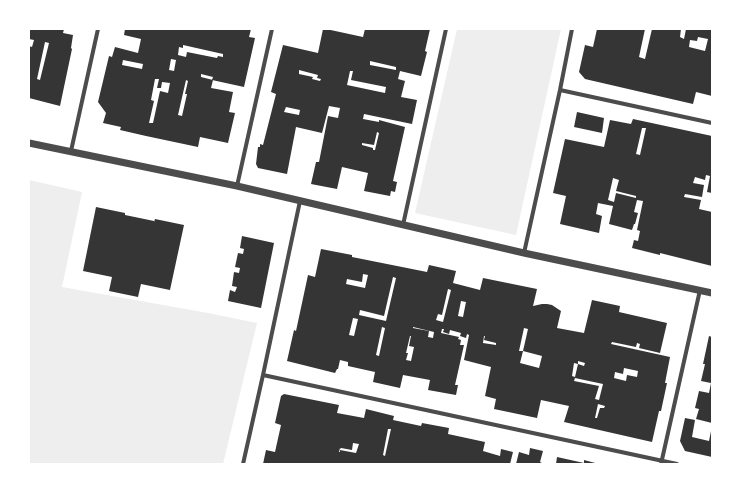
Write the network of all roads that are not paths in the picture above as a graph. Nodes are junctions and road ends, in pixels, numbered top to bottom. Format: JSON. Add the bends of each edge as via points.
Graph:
{"nodes":[{"id":1,"x":98,"y":29,"type":"edge"},
{"id":2,"x":272,"y":29,"type":"edge"},
{"id":3,"x":446,"y":29,"type":"edge"},
{"id":4,"x":572,"y":29,"type":"edge"},
{"id":5,"x":560,"y":90,"type":"junction"},
{"id":6,"x":712,"y":124,"type":"edge"},
{"id":7,"x":29,"y":143,"type":"edge"},
{"id":8,"x":71,"y":151,"type":"junction"},
{"id":9,"x":237,"y":186,"type":"junction"},
{"id":10,"x":300,"y":201,"type":"junction"},
{"id":11,"x":403,"y":225,"type":"junction"},
{"id":12,"x":524,"y":253,"type":"junction"},
{"id":13,"x":700,"y":290,"type":"junction"},
{"id":14,"x":712,"y":293,"type":"edge"},
{"id":15,"x":263,"y":375,"type":"junction"},
{"id":16,"x":661,"y":462,"type":"edge"},
{"id":17,"x":243,"y":464,"type":"edge"},
{"id":18,"x":677,"y":464,"type":"edge"}],
"edges":[{"from":1,"to":8,"type":"street"},
{"from":2,"to":9,"type":"street"},
{"from":3,"to":11,"type":"street"},
{"from":4,"to":5,"type":"street"},
{"from":5,"to":6,"type":"street"},
{"from":5,"to":12,"type":"street"},
{"from":7,"to":8,"type":"street"},
{"from":8,"to":9,"type":"street"},
{"from":9,"to":10,"type":"street"},
{"from":10,"to":11,"type":"street"},
{"from":10,"to":15,"type":"street"},
{"from":11,"to":12,"type":"street"},
{"from":12,"to":13,"type":"street"},
{"from":13,"to":14,"type":"street"},
{"from":13,"to":16,"type":"street"},
{"from":15,"to":16,"type":"street"},
{"from":15,"to":17,"type":"street"},
{"from":16,"to":18,"type":"street"}]}
